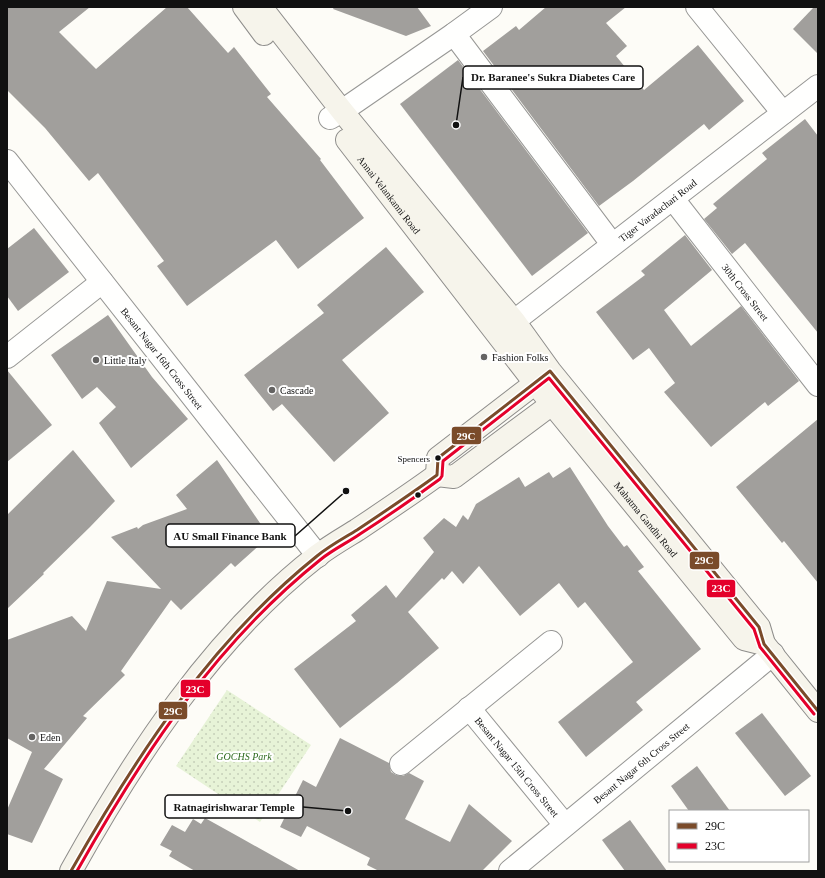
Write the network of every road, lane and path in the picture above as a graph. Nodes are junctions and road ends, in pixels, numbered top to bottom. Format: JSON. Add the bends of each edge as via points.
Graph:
{"nodes":[{"id":1,"x":244,"y":7,"type":"edge"},
{"id":2,"x":261,"y":7,"type":"edge"},
{"id":3,"x":490,"y":7,"type":"edge"},
{"id":4,"x":697,"y":7,"type":"edge"},
{"id":5,"x":454,"y":34,"type":"junction"},
{"id":6,"x":818,"y":86,"type":"edge"},
{"id":7,"x":783,"y":113,"type":"junction"},
{"id":8,"x":336,"y":114,"type":"junction"},
{"id":9,"x":7,"y":161,"type":"edge"},
{"id":10,"x":673,"y":199,"type":"junction"},
{"id":11,"x":612,"y":244,"type":"junction"},
{"id":12,"x":102,"y":282,"type":"junction"},
{"id":13,"x":505,"y":327,"type":"junction"},
{"id":14,"x":7,"y":357,"type":"edge"},
{"id":15,"x":543,"y":377,"type":"junction"},
{"id":16,"x":818,"y":385,"type":"edge"},
{"id":17,"x":560,"y":398,"type":"junction"},
{"id":18,"x":437,"y":475,"type":"junction"},
{"id":19,"x":318,"y":556,"type":"junction"},
{"id":20,"x":551,"y":642,"type":"dead end"},
{"id":21,"x":768,"y":649,"type":"junction"},
{"id":22,"x":469,"y":708,"type":"junction"},
{"id":23,"x":818,"y":711,"type":"edge"},
{"id":24,"x":401,"y":764,"type":"dead end"},
{"id":25,"x":565,"y":825,"type":"junction"},
{"id":26,"x":71,"y":871,"type":"edge"},
{"id":27,"x":510,"y":871,"type":"edge"}],
"edges":[{"from":1,"to":8,"type":"main road","name":"Annai Velankanni Road"},
{"from":2,"to":8,"type":"main road","name":"Annai Velankanni Road"},
{"from":3,"to":5,"type":"street"},
{"from":4,"to":7,"type":"street"},
{"from":5,"to":8,"type":"street"},
{"from":5,"to":11,"type":"street"},
{"from":6,"to":7,"type":"street","name":"Tiger Varadachari Road"},
{"from":7,"to":10,"type":"street","name":"Tiger Varadachari Road"},
{"from":8,"to":13,"type":"main road","name":"Annai Velankanni Road"},
{"from":9,"to":12,"type":"street","name":"Besant Nagar 16th Cross Street"},
{"from":10,"to":11,"type":"street","name":"Tiger Varadachari Road"},
{"from":10,"to":16,"type":"street","name":"30th Cross Street"},
{"from":11,"to":13,"type":"street","name":"Tiger Varadachari Road"},
{"from":12,"to":14,"type":"street"},
{"from":12,"to":19,"type":"street","name":"Besant Nagar 16th Cross Street"},
{"from":13,"to":15,"type":"main road","name":"Annai Velankanni Road"},
{"from":15,"to":17,"type":"main road","name":"Mahatma Gandhi Road"},
{"from":15,"to":18,"type":"main road","via":[[438,458]]},
{"from":17,"to":18,"type":"main road","via":[[454,476]]},
{"from":17,"to":21,"type":"main road","name":"Mahatma Gandhi Road","via":[[759,627]]},
{"from":18,"to":19,"type":"main road"},
{"from":19,"to":26,"type":"main road","via":[[281,587],[250,618],[181,696],[122,784]]},
{"from":20,"to":22,"type":"street","name":"Besant Nagar 15th Cross Street"},
{"from":21,"to":23,"type":"main road","name":"Mahatma Gandhi Road"},
{"from":21,"to":25,"type":"street","name":"Besant Nagar 6th Cross Street"},
{"from":22,"to":24,"type":"street","name":"Besant Nagar 15th Cross Street"},
{"from":22,"to":25,"type":"street","name":"Besant Nagar 15th Cross Street"},
{"from":25,"to":27,"type":"street","name":"Besant Nagar 6th Cross Street"}]}
